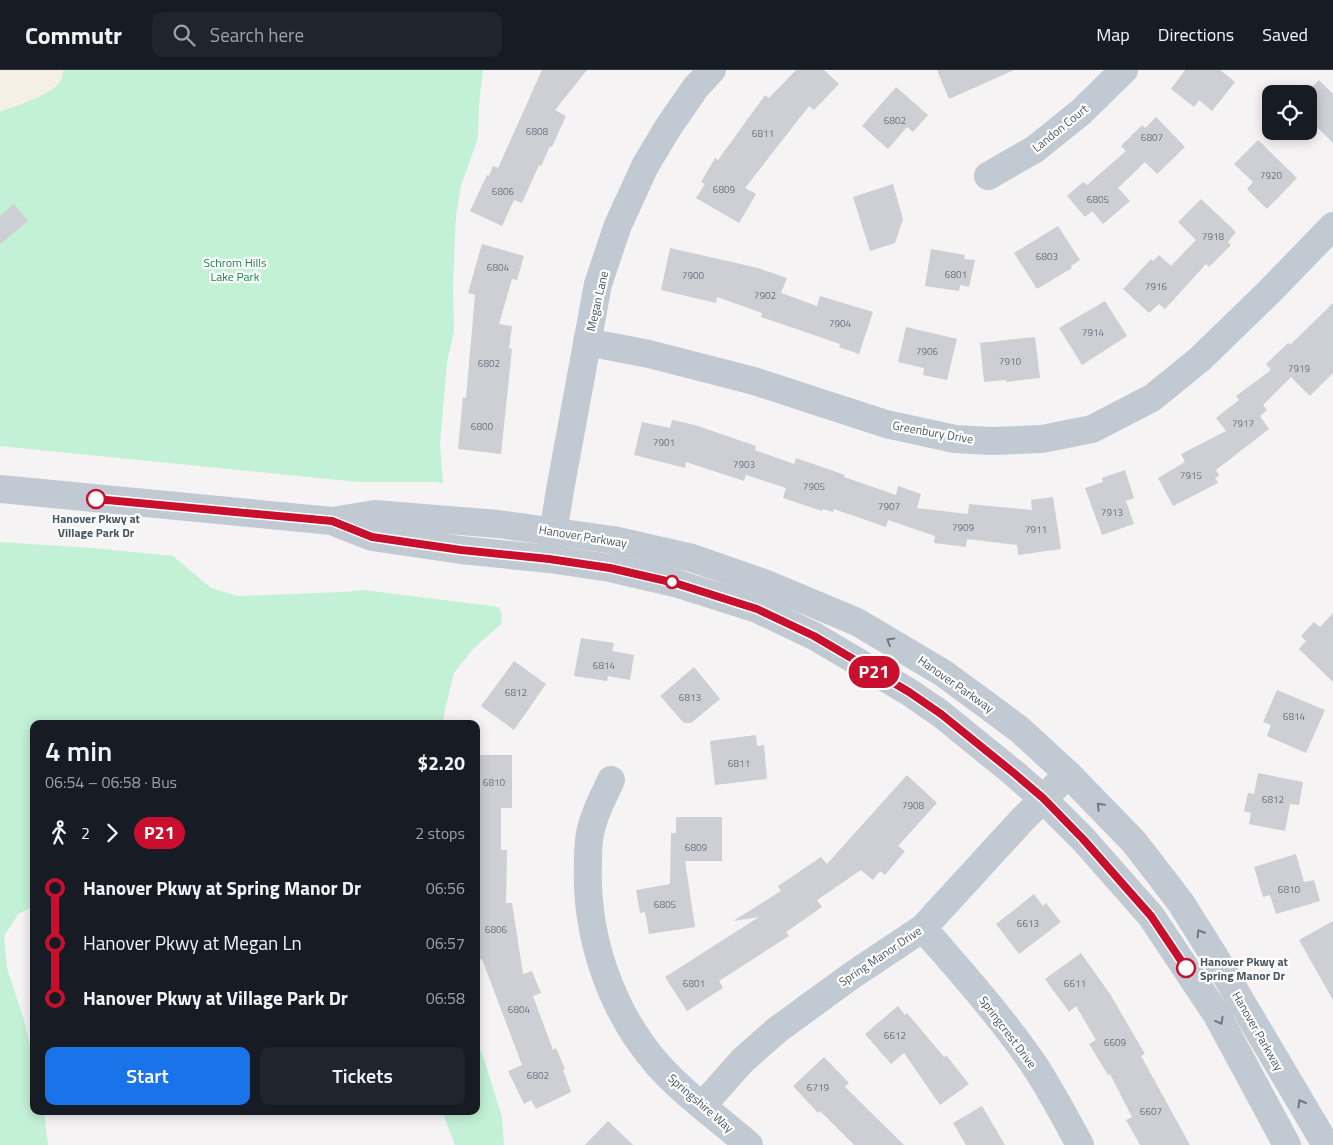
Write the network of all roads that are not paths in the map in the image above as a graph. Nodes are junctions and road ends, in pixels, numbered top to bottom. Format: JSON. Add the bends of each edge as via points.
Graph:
{"nodes":[{"id":1,"x":712,"y":70,"type":"edge"},
{"id":2,"x":1124,"y":70,"type":"edge"},
{"id":3,"x":988,"y":176,"type":"dead end"},
{"id":4,"x":1333,"y":226,"type":"edge"},
{"id":5,"x":588,"y":342,"type":"junction"},
{"id":6,"x":0,"y":489,"type":"edge"},
{"id":7,"x":332,"y":521,"type":"junction"},
{"id":8,"x":552,"y":530,"type":"junction"},
{"id":9,"x":549,"y":559,"type":"junction"},
{"id":10,"x":1068,"y":774,"type":"junction"},
{"id":11,"x":611,"y":780,"type":"dead end"},
{"id":12,"x":1043,"y":798,"type":"junction"},
{"id":13,"x":923,"y":928,"type":"junction"},
{"id":14,"x":702,"y":1106,"type":"junction"},
{"id":15,"x":749,"y":1145,"type":"edge"},
{"id":16,"x":1080,"y":1145,"type":"edge"},
{"id":17,"x":1287,"y":1145,"type":"edge"},
{"id":18,"x":1326,"y":1145,"type":"edge"}],
"edges":[{"from":1,"to":5,"type":"street","name":"Megan Lane","via":[[669,126],[645,166],[618,225],[598,284]]},
{"from":2,"to":3,"type":"street","name":"Landon Court","via":[[1035,149]]},
{"from":4,"to":5,"type":"street","name":"Greenbury Drive","via":[[1206,352],[1152,398],[1092,429],[1042,439],[955,439],[903,428],[754,381]]},
{"from":5,"to":8,"type":"street","name":"Megan Lane"},
{"from":6,"to":7,"type":"street","name":"Hanover Parkway"},
{"from":7,"to":8,"type":"street","name":"Hanover Parkway","via":[[375,514]]},
{"from":7,"to":9,"type":"street","name":"Hanover Parkway","via":[[372,537]]},
{"from":8,"to":9,"type":"street","name":"Megan Lane"},
{"from":10,"to":8,"type":"street","name":"Hanover Parkway","one_way":true,"via":[[1019,729],[943,673],[858,622],[764,583],[692,558]]},
{"from":9,"to":12,"type":"street","name":"Hanover Parkway","via":[[610,568],[675,583],[757,609],[814,636],[941,714]]},
{"from":10,"to":12,"type":"street","name":"Spring Manor Drive"},
{"from":18,"to":10,"type":"street","name":"Hanover Parkway","one_way":true,"via":[[1181,903],[1134,842]]},
{"from":11,"to":14,"type":"street","name":"Springshire Way","via":[[594,817],[589,840],[588,896],[599,958],[632,1031],[658,1065]]},
{"from":12,"to":13,"type":"street","name":"Spring Manor Drive"},
{"from":12,"to":17,"type":"street","name":"Hanover Parkway","one_way":true,"via":[[1151,916],[1217,1015]]},
{"from":13,"to":14,"type":"street","name":"Spring Manor Drive","via":[[777,1030],[743,1060]]},
{"from":13,"to":16,"type":"street","name":"Springcrest Drive","via":[[1030,1059]]},
{"from":14,"to":15,"type":"street","name":"Springshire Way"}]}
